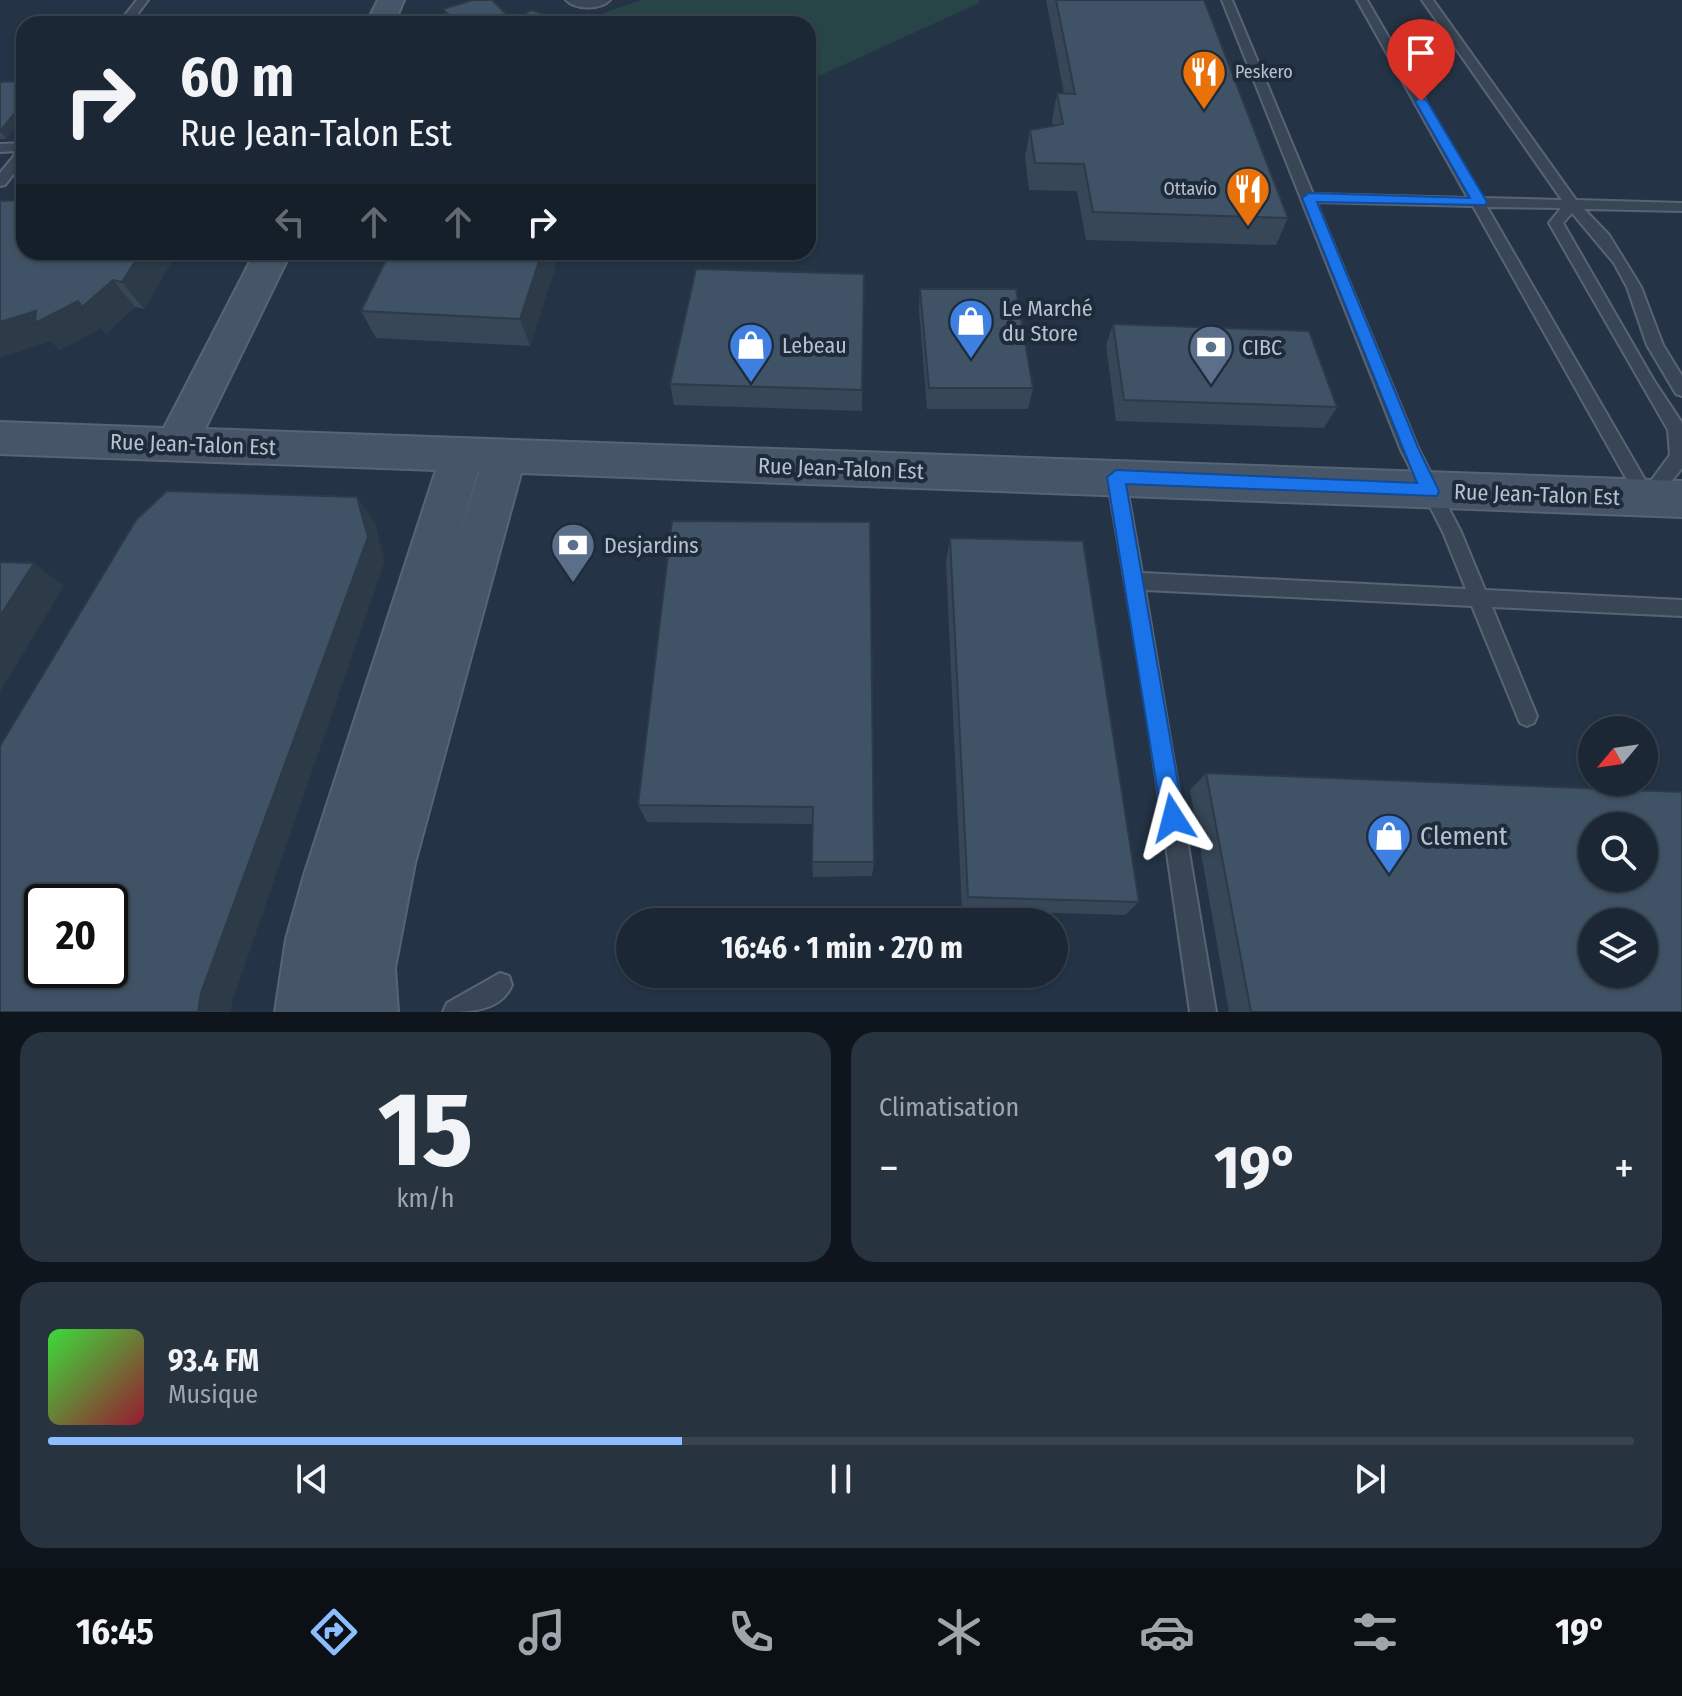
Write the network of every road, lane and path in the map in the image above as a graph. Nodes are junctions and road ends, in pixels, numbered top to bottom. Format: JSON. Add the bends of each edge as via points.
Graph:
{"nodes":[{"id":1,"x":143,"y":0,"type":"edge"},
{"id":2,"x":576,"y":0,"type":"edge"},
{"id":3,"x":600,"y":0,"type":"edge"},
{"id":4,"x":1227,"y":0,"type":"edge"},
{"id":5,"x":1362,"y":0,"type":"edge"},
{"id":6,"x":1427,"y":0,"type":"edge"},
{"id":7,"x":130,"y":16,"type":"edge"},
{"id":8,"x":16,"y":160,"type":"edge"},
{"id":9,"x":0,"y":182,"type":"edge"},
{"id":10,"x":1309,"y":198,"type":"junction"},
{"id":11,"x":1480,"y":202,"type":"junction"},
{"id":12,"x":1572,"y":204,"type":"junction"},
{"id":13,"x":1682,"y":207,"type":"edge"},
{"id":14,"x":269,"y":260,"type":"edge"},
{"id":15,"x":1682,"y":390,"type":"edge"},
{"id":16,"x":0,"y":438,"type":"edge"},
{"id":17,"x":177,"y":443,"type":"junction"},
{"id":18,"x":484,"y":455,"type":"junction"},
{"id":19,"x":1116,"y":477,"type":"junction"},
{"id":20,"x":1430,"y":491,"type":"junction"},
{"id":21,"x":1664,"y":499,"type":"edge"},
{"id":22,"x":1133,"y":581,"type":"junction"},
{"id":23,"x":1480,"y":600,"type":"junction"},
{"id":24,"x":1682,"y":608,"type":"edge"},
{"id":25,"x":1527,"y":716,"type":"dead end"},
{"id":26,"x":500,"y":985,"type":"dead end"},
{"id":27,"x":306,"y":1012,"type":"edge"},
{"id":28,"x":367,"y":1012,"type":"edge"},
{"id":29,"x":456,"y":1012,"type":"edge"},
{"id":30,"x":1203,"y":1012,"type":"edge"}],
"edges":[{"from":1,"to":7,"type":"lane"},
{"from":2,"to":3,"type":"street"},
{"from":4,"to":10,"type":"lane"},
{"from":5,"to":11,"type":"lane"},
{"from":6,"to":12,"type":"lane"},
{"from":8,"to":9,"type":"lane"},
{"from":10,"to":11,"type":"lane"},
{"from":10,"to":20,"type":"lane"},
{"from":11,"to":12,"type":"lane"},
{"from":11,"to":21,"type":"lane"},
{"from":12,"to":13,"type":"lane"},
{"from":12,"to":15,"type":"lane","via":[[1621,262],[1655,345]]},
{"from":12,"to":21,"type":"lane","via":[[1556,223],[1677,433],[1680,449]]},
{"from":14,"to":17,"type":"main road"},
{"from":16,"to":17,"type":"main road","name":"Rue Jean-Talon Est"},
{"from":17,"to":18,"type":"main road","name":"Rue Jean-Talon Est"},
{"from":18,"to":19,"type":"main road","name":"Rue Jean-Talon Est"},
{"from":18,"to":27,"type":"main road","via":[[332,875],[315,939]]},
{"from":18,"to":28,"type":"main road","via":[[381,890],[365,968]]},
{"from":19,"to":20,"type":"main road","name":"Rue Jean-Talon Est"},
{"from":19,"to":22,"type":"lane"},
{"from":20,"to":21,"type":"main road","name":"Rue Jean-Talon Est"},
{"from":20,"to":23,"type":"lane"},
{"from":22,"to":23,"type":"lane"},
{"from":22,"to":30,"type":"lane"},
{"from":23,"to":24,"type":"lane"},
{"from":23,"to":25,"type":"lane"},
{"from":26,"to":29,"type":"lane"}]}
